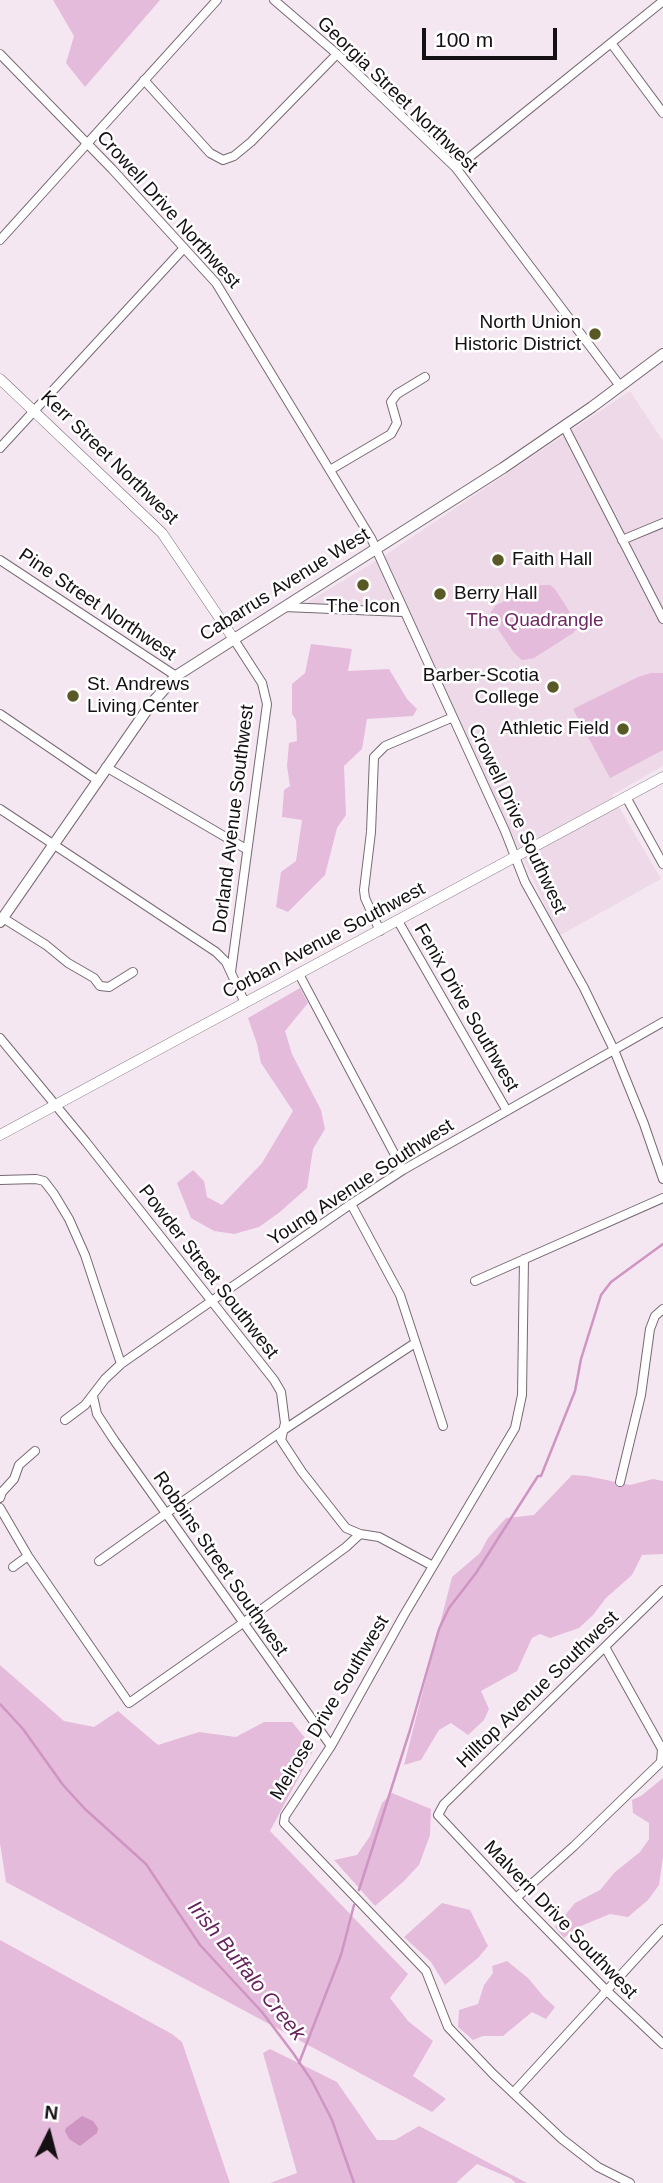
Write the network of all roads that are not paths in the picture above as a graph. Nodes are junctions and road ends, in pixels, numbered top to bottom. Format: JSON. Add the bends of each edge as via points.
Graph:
{"nodes":[{"id":1,"x":217,"y":0,"type":"edge"},
{"id":2,"x":274,"y":0,"type":"edge"},
{"id":3,"x":663,"y":2,"type":"edge"},
{"id":4,"x":611,"y":43,"type":"junction"},
{"id":5,"x":0,"y":54,"type":"edge"},
{"id":6,"x":337,"y":54,"type":"junction"},
{"id":7,"x":144,"y":80,"type":"junction"},
{"id":8,"x":663,"y":113,"type":"edge"},
{"id":9,"x":87,"y":143,"type":"junction"},
{"id":10,"x":456,"y":169,"type":"junction"},
{"id":11,"x":0,"y":240,"type":"edge"},
{"id":12,"x":184,"y":248,"type":"junction"},
{"id":13,"x":663,"y":354,"type":"edge"},
{"id":14,"x":425,"y":377,"type":"dead end"},
{"id":15,"x":0,"y":379,"type":"edge"},
{"id":16,"x":620,"y":386,"type":"junction"},
{"id":17,"x":35,"y":412,"type":"junction"},
{"id":18,"x":564,"y":426,"type":"junction"},
{"id":19,"x":0,"y":448,"type":"edge"},
{"id":20,"x":330,"y":470,"type":"junction"},
{"id":21,"x":663,"y":523,"type":"edge"},
{"id":22,"x":622,"y":540,"type":"junction"},
{"id":23,"x":376,"y":549,"type":"junction"},
{"id":24,"x":0,"y":560,"type":"edge"},
{"id":25,"x":660,"y":604,"type":"edge"},
{"id":26,"x":284,"y":607,"type":"junction"},
{"id":27,"x":403,"y":612,"type":"junction"},
{"id":28,"x":663,"y":619,"type":"edge"},
{"id":29,"x":233,"y":638,"type":"junction"},
{"id":30,"x":176,"y":676,"type":"junction"},
{"id":31,"x":0,"y":714,"type":"edge"},
{"id":32,"x":451,"y":718,"type":"junction"},
{"id":33,"x":106,"y":767,"type":"junction"},
{"id":34,"x":663,"y":777,"type":"edge"},
{"id":35,"x":97,"y":780,"type":"junction"},
{"id":36,"x":626,"y":797,"type":"junction"},
{"id":37,"x":0,"y":810,"type":"edge"},
{"id":38,"x":52,"y":845,"type":"junction"},
{"id":39,"x":246,"y":849,"type":"junction"},
{"id":40,"x":516,"y":857,"type":"junction"},
{"id":41,"x":663,"y":864,"type":"edge"},
{"id":42,"x":1,"y":920,"type":"edge"},
{"id":43,"x":398,"y":921,"type":"junction"},
{"id":44,"x":380,"y":931,"type":"junction"},
{"id":45,"x":133,"y":972,"type":"dead end"},
{"id":46,"x":231,"y":972,"type":"junction"},
{"id":47,"x":299,"y":974,"type":"junction"},
{"id":48,"x":245,"y":1003,"type":"junction"},
{"id":49,"x":663,"y":1022,"type":"edge"},
{"id":50,"x":0,"y":1038,"type":"edge"},
{"id":51,"x":614,"y":1050,"type":"junction"},
{"id":52,"x":56,"y":1105,"type":"junction"},
{"id":53,"x":507,"y":1111,"type":"junction"},
{"id":54,"x":0,"y":1135,"type":"edge"},
{"id":55,"x":403,"y":1170,"type":"junction"},
{"id":56,"x":663,"y":1179,"type":"edge"},
{"id":57,"x":0,"y":1180,"type":"edge"},
{"id":58,"x":663,"y":1198,"type":"edge"},
{"id":59,"x":351,"y":1205,"type":"junction"},
{"id":60,"x":524,"y":1259,"type":"junction"},
{"id":61,"x":475,"y":1280,"type":"dead end"},
{"id":62,"x":211,"y":1301,"type":"junction"},
{"id":63,"x":663,"y":1309,"type":"edge"},
{"id":64,"x":415,"y":1343,"type":"junction"},
{"id":65,"x":121,"y":1364,"type":"junction"},
{"id":66,"x":93,"y":1395,"type":"junction"},
{"id":67,"x":65,"y":1420,"type":"dead end"},
{"id":68,"x":443,"y":1426,"type":"dead end"},
{"id":69,"x":282,"y":1432,"type":"junction"},
{"id":70,"x":35,"y":1451,"type":"dead end"},
{"id":71,"x":620,"y":1482,"type":"dead end"},
{"id":72,"x":0,"y":1498,"type":"edge"},
{"id":73,"x":0,"y":1508,"type":"edge"},
{"id":74,"x":165,"y":1513,"type":"junction"},
{"id":75,"x":360,"y":1534,"type":"junction"},
{"id":76,"x":28,"y":1556,"type":"junction"},
{"id":77,"x":99,"y":1561,"type":"dead end"},
{"id":78,"x":433,"y":1566,"type":"junction"},
{"id":79,"x":13,"y":1567,"type":"dead end"},
{"id":80,"x":663,"y":1590,"type":"edge"},
{"id":81,"x":243,"y":1623,"type":"junction"},
{"id":82,"x":605,"y":1647,"type":"junction"},
{"id":83,"x":331,"y":1746,"type":"junction"},
{"id":84,"x":438,"y":1815,"type":"joint"},
{"id":85,"x":516,"y":1898,"type":"junction"},
{"id":86,"x":663,"y":1929,"type":"edge"},
{"id":87,"x":607,"y":1991,"type":"junction"},
{"id":88,"x":663,"y":2044,"type":"edge"},
{"id":89,"x":513,"y":2093,"type":"junction"},
{"id":90,"x":630,"y":2183,"type":"edge"}],
"edges":[{"from":1,"to":7,"type":"street"},
{"from":2,"to":6,"type":"street","name":"Georgia Street Northwest"},
{"from":3,"to":4,"type":"street"},
{"from":4,"to":8,"type":"street"},
{"from":4,"to":10,"type":"street"},
{"from":5,"to":9,"type":"street","name":"Crowell Drive Northwest"},
{"from":6,"to":7,"type":"street","via":[[251,142],[223,160],[210,153]]},
{"from":6,"to":10,"type":"street","name":"Georgia Street Northwest"},
{"from":7,"to":9,"type":"street"},
{"from":9,"to":11,"type":"street"},
{"from":9,"to":12,"type":"street","name":"Crowell Drive Northwest"},
{"from":10,"to":16,"type":"street","name":"Georgia Street Northwest"},
{"from":12,"to":17,"type":"street"},
{"from":12,"to":20,"type":"street","name":"Crowell Drive Northwest","via":[[232,307]]},
{"from":13,"to":16,"type":"main road","name":"Cabarrus Avenue West"},
{"from":14,"to":20,"type":"street","via":[[391,402],[397,423],[391,434]]},
{"from":15,"to":17,"type":"street","name":"Kerr Street Northwest"},
{"from":16,"to":18,"type":"main road","name":"Cabarrus Avenue West"},
{"from":17,"to":19,"type":"street"},
{"from":17,"to":29,"type":"street","name":"Kerr Street Northwest","via":[[162,533]]},
{"from":18,"to":22,"type":"street"},
{"from":18,"to":23,"type":"main road","name":"Cabarrus Avenue West"},
{"from":20,"to":23,"type":"street","name":"Crowell Drive Northwest"},
{"from":21,"to":22,"type":"street"},
{"from":22,"to":25,"type":"street"},
{"from":23,"to":26,"type":"main road","name":"Cabarrus Avenue West"},
{"from":23,"to":27,"type":"street","name":"Crowell Drive Southwest"},
{"from":24,"to":30,"type":"street","name":"Pine Street Northwest"},
{"from":25,"to":28,"type":"street"},
{"from":26,"to":27,"type":"street"},
{"from":26,"to":29,"type":"main road","name":"Cabarrus Avenue West"},
{"from":27,"to":32,"type":"street","name":"Crowell Drive Southwest"},
{"from":29,"to":30,"type":"main road","name":"Cabarrus Avenue West"},
{"from":29,"to":39,"type":"street","name":"Dorland Avenue Southwest","via":[[257,673],[267,709]]},
{"from":30,"to":33,"type":"main road","name":"Cabarrus Avenue West"},
{"from":31,"to":35,"type":"street"},
{"from":32,"to":40,"type":"street","name":"Crowell Drive Southwest"},
{"from":32,"to":44,"type":"street","name":"Fenix Drive Southwest","via":[[385,746],[374,757],[364,890]]},
{"from":33,"to":35,"type":"main road","name":"Cabarrus Avenue West"},
{"from":33,"to":39,"type":"street"},
{"from":34,"to":36,"type":"street","name":"Corban Avenue Southwest"},
{"from":35,"to":38,"type":"main road","name":"Cabarrus Avenue West"},
{"from":36,"to":40,"type":"street","name":"Corban Avenue Southwest"},
{"from":36,"to":41,"type":"street"},
{"from":37,"to":38,"type":"street"},
{"from":38,"to":42,"type":"main road","name":"Cabarrus Avenue West"},
{"from":38,"to":46,"type":"street","via":[[216,952]]},
{"from":39,"to":46,"type":"street","name":"Dorland Avenue Southwest"},
{"from":40,"to":43,"type":"street","name":"Corban Avenue Southwest"},
{"from":40,"to":51,"type":"street","name":"Crowell Drive Southwest"},
{"from":42,"to":45,"type":"street","via":[[46,945],[100,986],[108,987]]},
{"from":43,"to":44,"type":"street","name":"Corban Avenue Southwest"},
{"from":43,"to":53,"type":"street","name":"Fenix Drive Southwest"},
{"from":44,"to":47,"type":"street","name":"Corban Avenue Southwest"},
{"from":46,"to":48,"type":"street"},
{"from":47,"to":48,"type":"street","name":"Corban Avenue Southwest"},
{"from":47,"to":55,"type":"street"},
{"from":48,"to":52,"type":"street","name":"Corban Avenue Southwest"},
{"from":49,"to":51,"type":"street","name":"Young Avenue Southwest"},
{"from":50,"to":52,"type":"street","name":"Powder Street Southwest"},
{"from":51,"to":53,"type":"street","name":"Young Avenue Southwest"},
{"from":51,"to":56,"type":"street","name":"Crowell Drive Southwest"},
{"from":52,"to":54,"type":"street","name":"Corban Avenue Southwest"},
{"from":52,"to":62,"type":"street","name":"Powder Street Southwest"},
{"from":53,"to":55,"type":"street","name":"Young Avenue Southwest"},
{"from":55,"to":59,"type":"street","name":"Young Avenue Southwest"},
{"from":57,"to":65,"type":"street","via":[[44,1181],[54,1194],[85,1255]]},
{"from":58,"to":60,"type":"street"},
{"from":59,"to":62,"type":"street","name":"Young Avenue Southwest"},
{"from":59,"to":64,"type":"street","via":[[393,1280]]},
{"from":60,"to":61,"type":"street"},
{"from":60,"to":78,"type":"street","name":"Melrose Drive Southwest","via":[[518,1421]]},
{"from":62,"to":65,"type":"street","name":"Young Avenue Southwest"},
{"from":62,"to":69,"type":"street","name":"Powder Street Southwest","via":[[281,1392]]},
{"from":63,"to":71,"type":"street","via":[[650,1329]]},
{"from":64,"to":68,"type":"street"},
{"from":64,"to":69,"type":"street"},
{"from":65,"to":66,"type":"street","name":"Young Avenue Southwest"},
{"from":66,"to":67,"type":"street","name":"Young Avenue Southwest"},
{"from":66,"to":74,"type":"street","name":"Robbins Street Southwest","via":[[97,1413]]},
{"from":69,"to":74,"type":"street"},
{"from":69,"to":75,"type":"street","name":"Powder Street Southwest","via":[[281,1440],[302,1472],[346,1528]]},
{"from":70,"to":72,"type":"street","via":[[19,1465]]},
{"from":73,"to":76,"type":"street"},
{"from":74,"to":77,"type":"street"},
{"from":74,"to":81,"type":"street","name":"Robbins Street Southwest"},
{"from":75,"to":78,"type":"street","via":[[379,1537]]},
{"from":75,"to":81,"type":"street"},
{"from":76,"to":79,"type":"street"},
{"from":76,"to":81,"type":"street","via":[[129,1703]]},
{"from":78,"to":83,"type":"street","name":"Melrose Drive Southwest"},
{"from":80,"to":82,"type":"street","name":"Hilltop Avenue Southwest"},
{"from":81,"to":83,"type":"street","name":"Robbins Street Southwest"},
{"from":82,"to":84,"type":"street","name":"Hilltop Avenue Southwest"},
{"from":82,"to":85,"type":"street","via":[[662,1749],[661,1762]]},
{"from":83,"to":89,"type":"street","name":"Melrose Drive Southwest","via":[[284,1823],[426,1971],[447,2026]]},
{"from":84,"to":85,"type":"street","name":"Malvern Drive Southwest"},
{"from":85,"to":87,"type":"street","name":"Malvern Drive Southwest"},
{"from":86,"to":87,"type":"street"},
{"from":87,"to":88,"type":"street","name":"Malvern Drive Southwest"},
{"from":87,"to":89,"type":"street"},
{"from":89,"to":90,"type":"street","name":"Melrose Drive Southwest","via":[[598,2167]]}]}
